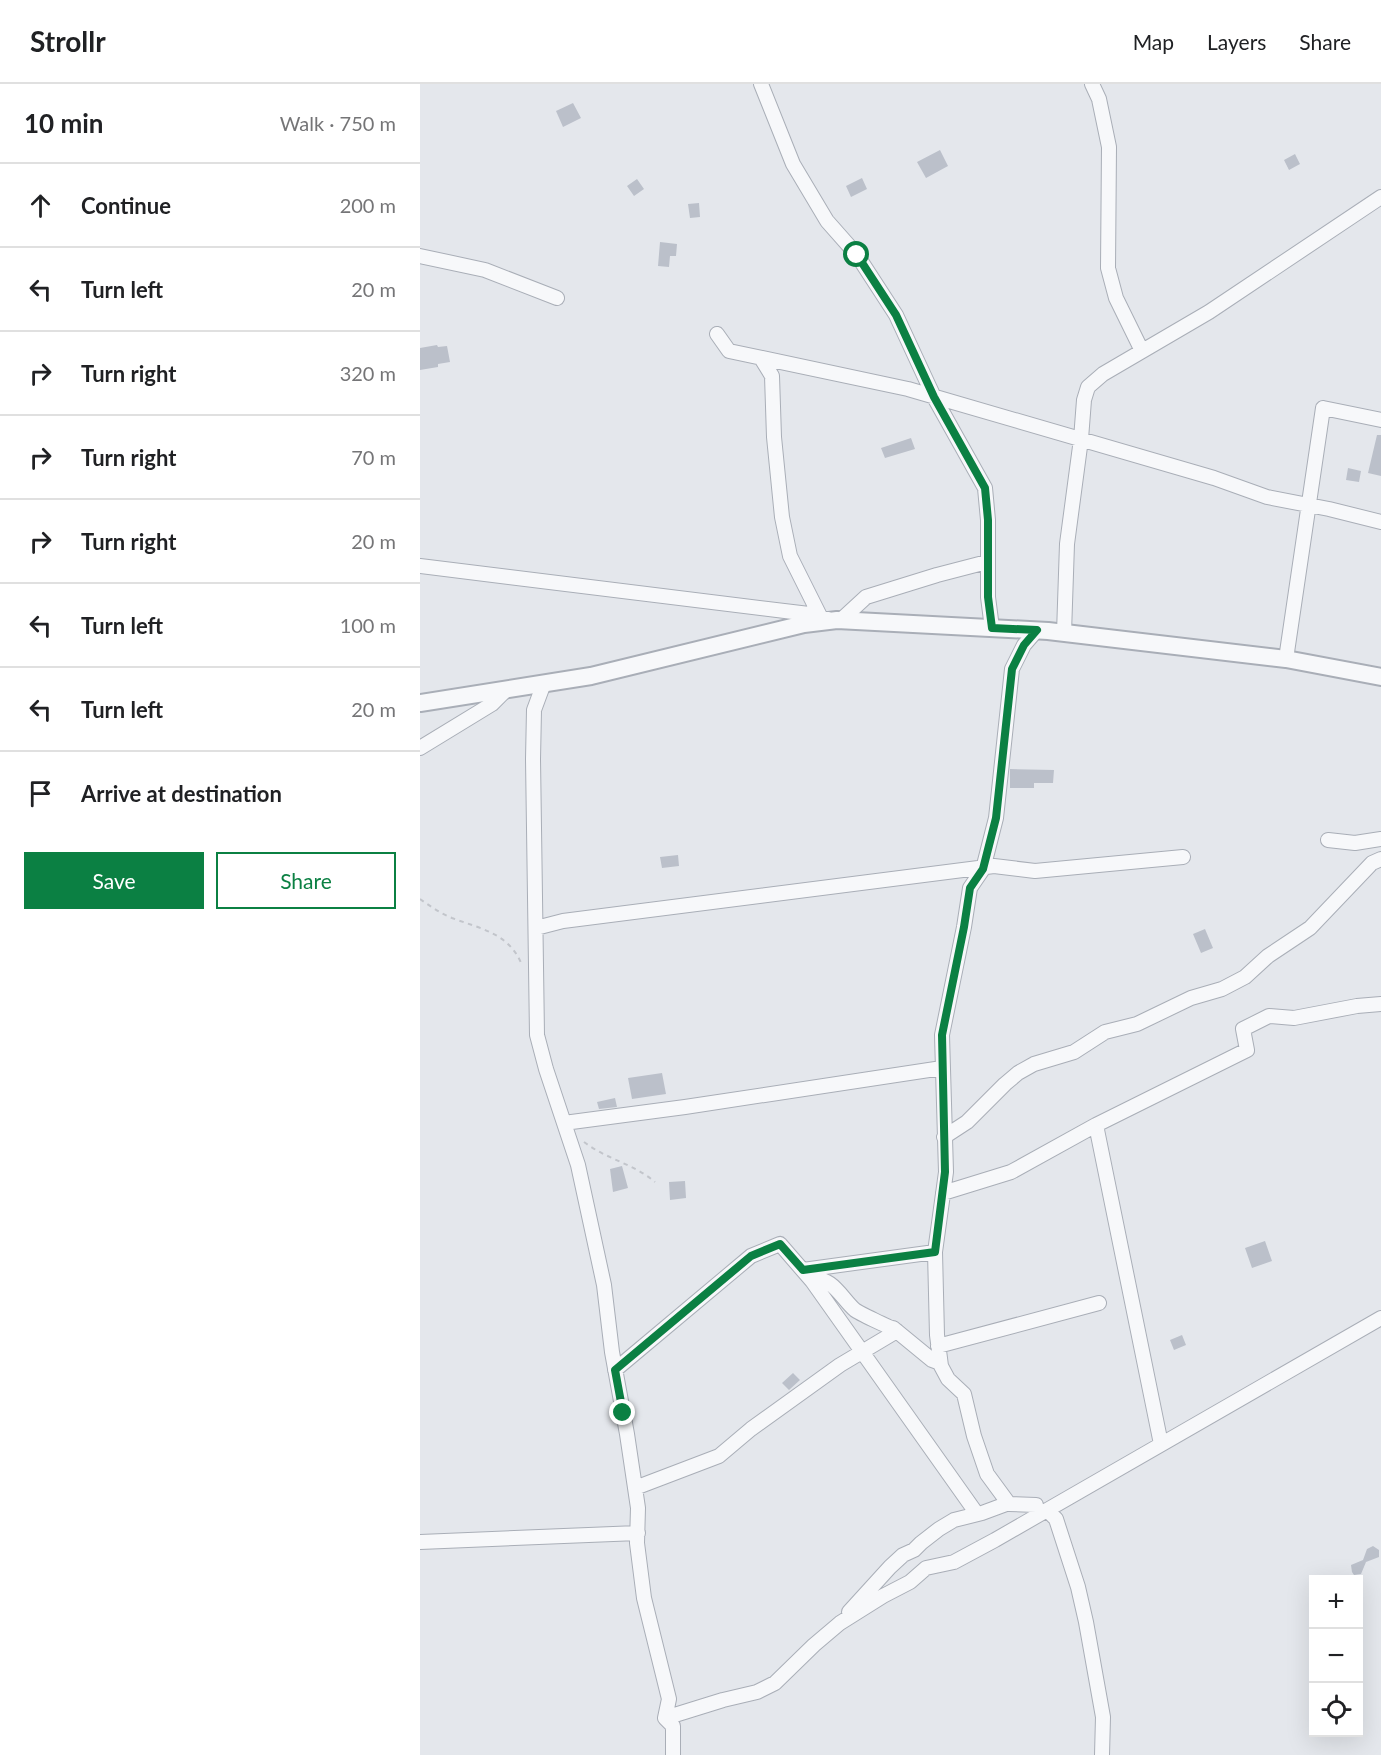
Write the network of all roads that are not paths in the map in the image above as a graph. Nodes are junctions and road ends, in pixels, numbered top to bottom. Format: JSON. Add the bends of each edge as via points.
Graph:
{"nodes":[{"id":1,"x":761,"y":84,"type":"edge"},
{"id":2,"x":1092,"y":84,"type":"edge"},
{"id":3,"x":1381,"y":197,"type":"edge"},
{"id":4,"x":420,"y":256,"type":"edge"},
{"id":5,"x":557,"y":298,"type":"dead end"},
{"id":6,"x":717,"y":334,"type":"dead end"},
{"id":7,"x":1142,"y":351,"type":"junction"},
{"id":8,"x":761,"y":358,"type":"junction"},
{"id":9,"x":934,"y":397,"type":"junction"},
{"id":10,"x":1381,"y":420,"type":"edge"},
{"id":11,"x":1081,"y":439,"type":"junction"},
{"id":12,"x":1309,"y":505,"type":"junction"},
{"id":13,"x":1381,"y":522,"type":"edge"},
{"id":14,"x":987,"y":562,"type":"junction"},
{"id":15,"x":420,"y":566,"type":"edge"},
{"id":16,"x":830,"y":619,"type":"junction"},
{"id":17,"x":992,"y":628,"type":"junction"},
{"id":18,"x":1037,"y":630,"type":"junction"},
{"id":19,"x":1064,"y":633,"type":"junction"},
{"id":20,"x":1286,"y":659,"type":"junction"},
{"id":21,"x":1381,"y":677,"type":"edge"},
{"id":22,"x":544,"y":683,"type":"junction"},
{"id":23,"x":507,"y":689,"type":"junction"},
{"id":24,"x":420,"y":703,"type":"edge"},
{"id":25,"x":420,"y":748,"type":"edge"},
{"id":26,"x":1381,"y":838,"type":"edge"},
{"id":27,"x":1328,"y":840,"type":"dead end"},
{"id":28,"x":1183,"y":857,"type":"dead end"},
{"id":29,"x":1381,"y":859,"type":"edge"},
{"id":30,"x":983,"y":869,"type":"junction"},
{"id":31,"x":536,"y":928,"type":"junction"},
{"id":32,"x":1381,"y":1004,"type":"edge"},
{"id":33,"x":942,"y":1068,"type":"junction"},
{"id":34,"x":566,"y":1122,"type":"junction"},
{"id":35,"x":1096,"y":1125,"type":"junction"},
{"id":36,"x":944,"y":1137,"type":"junction"},
{"id":37,"x":943,"y":1193,"type":"junction"},
{"id":38,"x":935,"y":1252,"type":"junction"},
{"id":39,"x":807,"y":1276,"type":"junction"},
{"id":40,"x":1099,"y":1303,"type":"dead end"},
{"id":41,"x":1381,"y":1318,"type":"edge"},
{"id":42,"x":897,"y":1331,"type":"junction"},
{"id":43,"x":938,"y":1346,"type":"junction"},
{"id":44,"x":861,"y":1351,"type":"junction"},
{"id":45,"x":940,"y":1363,"type":"junction"},
{"id":46,"x":615,"y":1370,"type":"junction"},
{"id":47,"x":1161,"y":1444,"type":"junction"},
{"id":48,"x":635,"y":1488,"type":"junction"},
{"id":49,"x":1009,"y":1503,"type":"junction"},
{"id":50,"x":1042,"y":1513,"type":"junction"},
{"id":51,"x":977,"y":1514,"type":"junction"},
{"id":52,"x":638,"y":1533,"type":"junction"},
{"id":53,"x":420,"y":1542,"type":"edge"},
{"id":54,"x":840,"y":1623,"type":"junction"},
{"id":55,"x":665,"y":1718,"type":"junction"},
{"id":56,"x":674,"y":1755,"type":"edge"},
{"id":57,"x":1102,"y":1755,"type":"edge"}],
"edges":[{"from":1,"to":9,"type":"street","via":[[793,164],[827,221],[857,255],[896,315]]},
{"from":2,"to":7,"type":"street","via":[[1109,147],[1108,268],[1116,298]]},
{"from":3,"to":7,"type":"street","via":[[1209,312]]},
{"from":4,"to":5,"type":"street","via":[[485,270]]},
{"from":6,"to":8,"type":"street","via":[[729,351]]},
{"from":7,"to":11,"type":"street","via":[[1088,387]]},
{"from":8,"to":9,"type":"street"},
{"from":8,"to":16,"type":"street","via":[[771,376],[782,517],[790,556]]},
{"from":9,"to":11,"type":"street"},
{"from":9,"to":14,"type":"street","via":[[985,488]]},
{"from":10,"to":12,"type":"street","via":[[1323,408]]},
{"from":11,"to":12,"type":"street","via":[[1267,497]]},
{"from":11,"to":19,"type":"street","via":[[1067,543]]},
{"from":12,"to":13,"type":"street"},
{"from":12,"to":20,"type":"street"},
{"from":14,"to":16,"type":"street","via":[[866,597]]},
{"from":14,"to":17,"type":"street"},
{"from":15,"to":16,"type":"street"},
{"from":16,"to":17,"type":"street"},
{"from":16,"to":22,"type":"street","via":[[591,676]]},
{"from":17,"to":18,"type":"street"},
{"from":18,"to":19,"type":"street"},
{"from":18,"to":30,"type":"street","via":[[1012,669],[996,818]]},
{"from":19,"to":20,"type":"street"},
{"from":20,"to":21,"type":"street"},
{"from":22,"to":23,"type":"street"},
{"from":22,"to":31,"type":"street","via":[[534,710]]},
{"from":23,"to":24,"type":"street"},
{"from":23,"to":25,"type":"street","via":[[492,704]]},
{"from":26,"to":27,"type":"street","via":[[1355,843]]},
{"from":28,"to":30,"type":"street","via":[[1035,871]]},
{"from":29,"to":36,"type":"street","via":[[1372,863],[1310,928],[1245,977],[1137,1024],[1105,1032],[1074,1052],[1034,1064],[1018,1073],[967,1122]]},
{"from":30,"to":31,"type":"street","via":[[563,921]]},
{"from":30,"to":33,"type":"street","via":[[970,888],[942,1035]]},
{"from":31,"to":34,"type":"street","via":[[537,1035]]},
{"from":32,"to":35,"type":"street","via":[[1294,1018],[1269,1016],[1244,1029],[1246,1050]]},
{"from":33,"to":34,"type":"street"},
{"from":33,"to":36,"type":"street"},
{"from":34,"to":46,"type":"street","via":[[601,1269]]},
{"from":35,"to":37,"type":"street","via":[[1011,1172]]},
{"from":35,"to":47,"type":"street"},
{"from":36,"to":37,"type":"street"},
{"from":37,"to":38,"type":"street"},
{"from":38,"to":39,"type":"street"},
{"from":38,"to":43,"type":"street"},
{"from":39,"to":42,"type":"street","via":[[828,1281],[856,1311]]},
{"from":39,"to":44,"type":"street"},
{"from":39,"to":46,"type":"street","via":[[780,1244],[751,1256]]},
{"from":40,"to":43,"type":"street"},
{"from":41,"to":47,"type":"street"},
{"from":42,"to":44,"type":"street"},
{"from":42,"to":45,"type":"street"},
{"from":43,"to":45,"type":"street"},
{"from":44,"to":48,"type":"street","via":[[719,1456]]},
{"from":44,"to":51,"type":"street"},
{"from":45,"to":49,"type":"street","via":[[964,1395],[987,1474]]},
{"from":46,"to":48,"type":"street"},
{"from":47,"to":50,"type":"street"},
{"from":48,"to":52,"type":"street"},
{"from":49,"to":50,"type":"street","via":[[1036,1505]]},
{"from":49,"to":51,"type":"street"},
{"from":50,"to":54,"type":"street","via":[[954,1562],[926,1568],[910,1582]]},
{"from":50,"to":57,"type":"street","via":[[1056,1519],[1078,1587],[1103,1717]]},
{"from":51,"to":54,"type":"street","via":[[954,1520],[903,1555]]},
{"from":52,"to":53,"type":"street"},
{"from":52,"to":55,"type":"street","via":[[645,1607],[669,1699]]},
{"from":54,"to":55,"type":"street","via":[[775,1683],[757,1692]]},
{"from":55,"to":56,"type":"street","via":[[673,1726]]}]}
